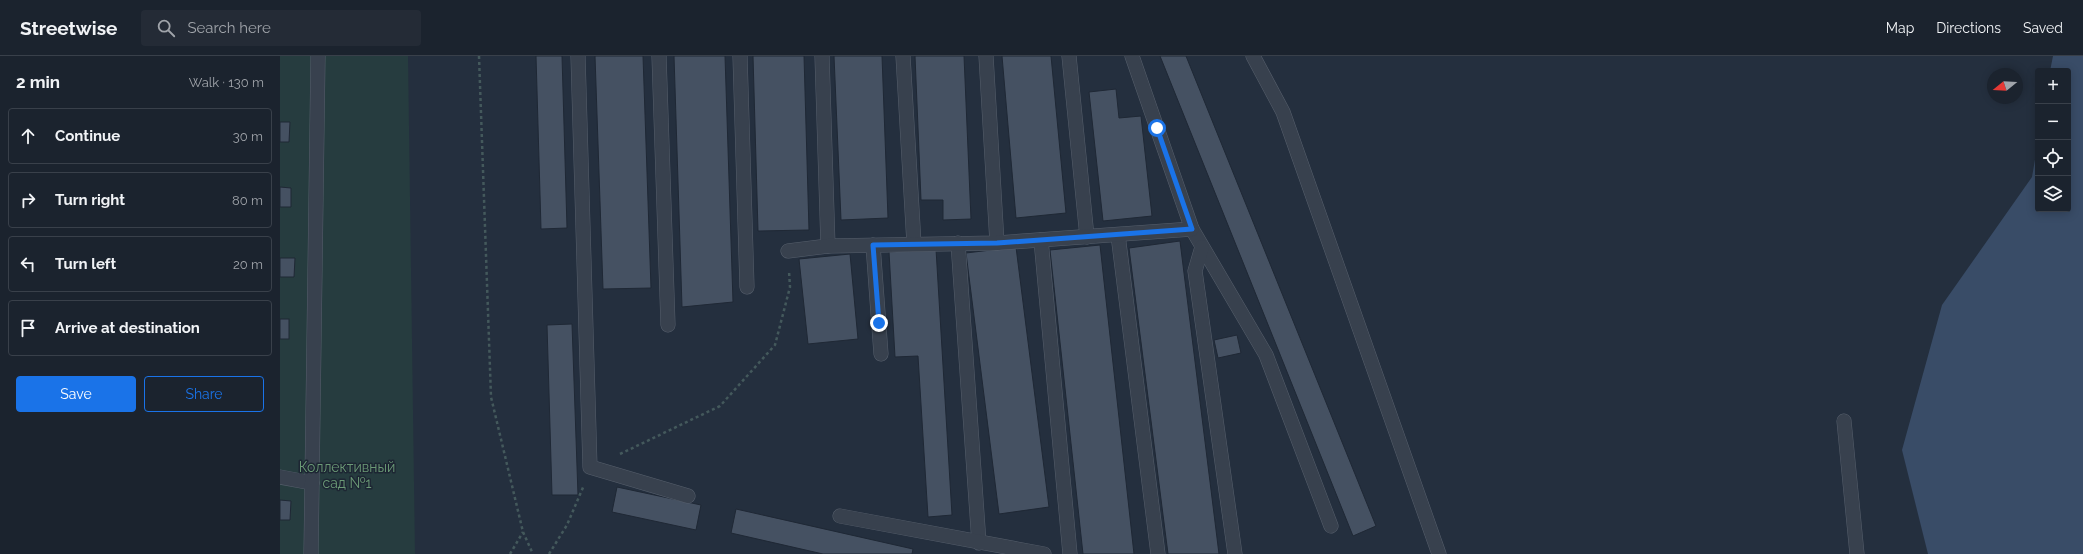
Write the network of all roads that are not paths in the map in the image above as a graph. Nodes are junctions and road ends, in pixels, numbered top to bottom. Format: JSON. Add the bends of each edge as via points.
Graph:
{"nodes":[{"id":1,"x":318,"y":56,"type":"edge"},
{"id":2,"x":578,"y":56,"type":"edge"},
{"id":3,"x":659,"y":56,"type":"edge"},
{"id":4,"x":740,"y":56,"type":"edge"},
{"id":5,"x":822,"y":56,"type":"edge"},
{"id":6,"x":903,"y":56,"type":"edge"},
{"id":7,"x":986,"y":56,"type":"edge"},
{"id":8,"x":1069,"y":56,"type":"edge"},
{"id":9,"x":1132,"y":56,"type":"edge"},
{"id":10,"x":1253,"y":56,"type":"edge"},
{"id":11,"x":1192,"y":229,"type":"junction"},
{"id":12,"x":1118,"y":235,"type":"junction"},
{"id":13,"x":1087,"y":237,"type":"junction"},
{"id":14,"x":1041,"y":240,"type":"junction"},
{"id":15,"x":958,"y":243,"type":"junction"},
{"id":16,"x":997,"y":243,"type":"junction"},
{"id":17,"x":914,"y":244,"type":"junction"},
{"id":18,"x":873,"y":245,"type":"junction"},
{"id":19,"x":828,"y":246,"type":"junction"},
{"id":20,"x":1202,"y":247,"type":"junction"},
{"id":21,"x":788,"y":251,"type":"road end"},
{"id":22,"x":747,"y":287,"type":"dead end"},
{"id":23,"x":668,"y":325,"type":"dead end"},
{"id":24,"x":881,"y":354,"type":"dead end"},
{"id":25,"x":1844,"y":420,"type":"dead end"},
{"id":26,"x":280,"y":477,"type":"edge"},
{"id":27,"x":312,"y":483,"type":"junction"},
{"id":28,"x":688,"y":496,"type":"dead end"},
{"id":29,"x":840,"y":516,"type":"dead end"},
{"id":30,"x":1331,"y":526,"type":"dead end"},
{"id":31,"x":979,"y":543,"type":"junction"},
{"id":32,"x":311,"y":554,"type":"edge"},
{"id":33,"x":1044,"y":554,"type":"edge"},
{"id":34,"x":1070,"y":554,"type":"edge"},
{"id":35,"x":1158,"y":554,"type":"edge"},
{"id":36,"x":1235,"y":554,"type":"edge"},
{"id":37,"x":1439,"y":554,"type":"edge"},
{"id":38,"x":1857,"y":554,"type":"edge"}],
"edges":[{"from":1,"to":27,"type":"lane"},
{"from":2,"to":28,"type":"lane","via":[[590,468]]},
{"from":3,"to":23,"type":"lane"},
{"from":4,"to":22,"type":"lane"},
{"from":5,"to":19,"type":"lane"},
{"from":6,"to":17,"type":"lane"},
{"from":7,"to":16,"type":"lane"},
{"from":8,"to":13,"type":"lane"},
{"from":9,"to":11,"type":"lane"},
{"from":10,"to":37,"type":"lane","via":[[1283,112]]},
{"from":11,"to":12,"type":"lane"},
{"from":11,"to":20,"type":"lane"},
{"from":12,"to":13,"type":"lane"},
{"from":12,"to":35,"type":"lane"},
{"from":13,"to":14,"type":"lane"},
{"from":14,"to":16,"type":"lane"},
{"from":14,"to":34,"type":"lane"},
{"from":15,"to":16,"type":"lane"},
{"from":15,"to":17,"type":"lane"},
{"from":15,"to":31,"type":"lane"},
{"from":17,"to":18,"type":"lane"},
{"from":18,"to":19,"type":"lane"},
{"from":18,"to":24,"type":"lane"},
{"from":19,"to":21,"type":"lane"},
{"from":20,"to":30,"type":"lane","via":[[1266,355]]},
{"from":20,"to":36,"type":"lane","via":[[1195,271]]},
{"from":25,"to":38,"type":"lane"},
{"from":26,"to":27,"type":"lane"},
{"from":27,"to":32,"type":"lane"},
{"from":29,"to":31,"type":"lane"},
{"from":31,"to":33,"type":"lane"}]}
